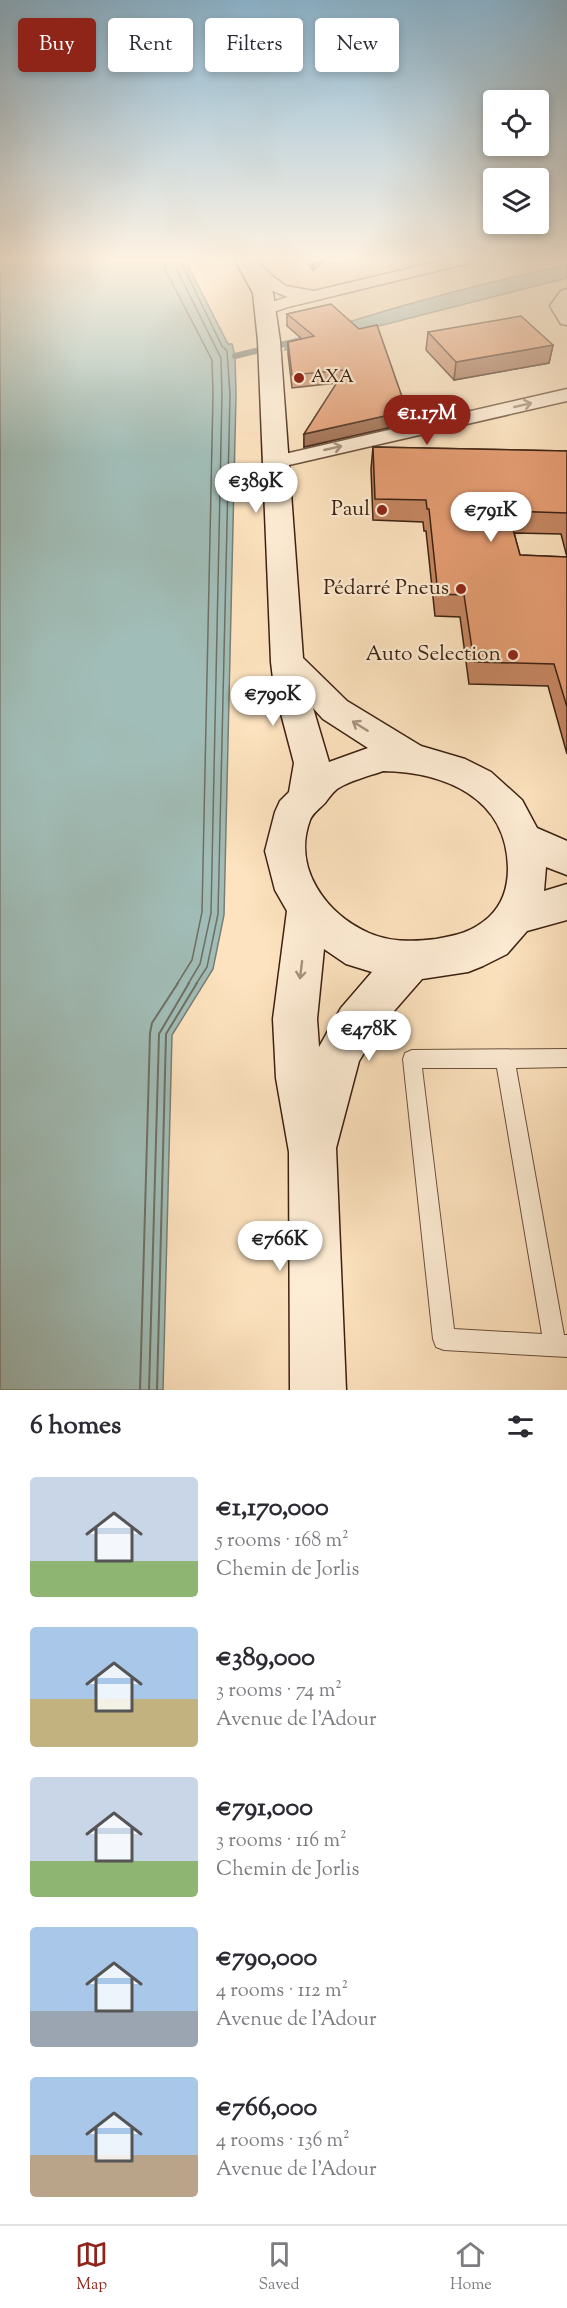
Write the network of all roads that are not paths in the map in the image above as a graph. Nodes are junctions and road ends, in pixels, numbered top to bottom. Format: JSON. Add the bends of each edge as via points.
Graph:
{"nodes":[{"id":1,"x":266,"y":325,"type":"edge"},
{"id":2,"x":567,"y":395,"type":"edge"},
{"id":3,"x":276,"y":462,"type":"junction"},
{"id":4,"x":287,"y":662,"type":"junction"},
{"id":5,"x":410,"y":757,"type":"junction"},
{"id":6,"x":307,"y":792,"type":"junction"},
{"id":7,"x":524,"y":839,"type":"junction"},
{"id":8,"x":567,"y":859,"type":"edge"},
{"id":9,"x":567,"y":903,"type":"edge"},
{"id":10,"x":308,"y":912,"type":"junction"},
{"id":11,"x":514,"y":917,"type":"junction"},
{"id":12,"x":410,"y":963,"type":"junction"},
{"id":13,"x":567,"y":1058,"type":"edge"},
{"id":14,"x":505,"y":1059,"type":"junction"},
{"id":15,"x":313,"y":1152,"type":"junction"},
{"id":16,"x":561,"y":1346,"type":"edge"},
{"id":17,"x":318,"y":1390,"type":"edge"}],
"edges":[{"from":1,"to":3,"type":"main road"},
{"from":3,"to":2,"type":"street","one_way":true},
{"from":3,"to":4,"type":"main road"},
{"from":5,"to":4,"type":"main road","one_way":true,"via":[[334,710]]},
{"from":4,"to":6,"type":"main road","via":[[290,687],[312,763]]},
{"from":5,"to":6,"type":"main road","via":[[352,763],[327,775]]},
{"from":5,"to":7,"type":"main road","via":[[467,774],[511,813]]},
{"from":6,"to":10,"type":"main road","via":[[293,812],[284,855],[295,894]]},
{"from":7,"to":8,"type":"main road"},
{"from":7,"to":11,"type":"main road","via":[[529,865],[526,892]]},
{"from":9,"to":11,"type":"main road"},
{"from":10,"to":12,"type":"main road","via":[[327,932],[352,948]]},
{"from":10,"to":15,"type":"main road","one_way":true,"via":[[295,1019],[299,1077]]},
{"from":11,"to":12,"type":"main road","via":[[496,938],[471,952],[442,961]]},
{"from":12,"to":15,"type":"main road","via":[[343,1044],[331,1075]]},
{"from":13,"to":14,"type":"lane"},
{"from":14,"to":16,"type":"lane"},
{"from":14,"to":16,"type":"lane","via":[[412,1059],[444,1340]]},
{"from":15,"to":17,"type":"main road"}]}
